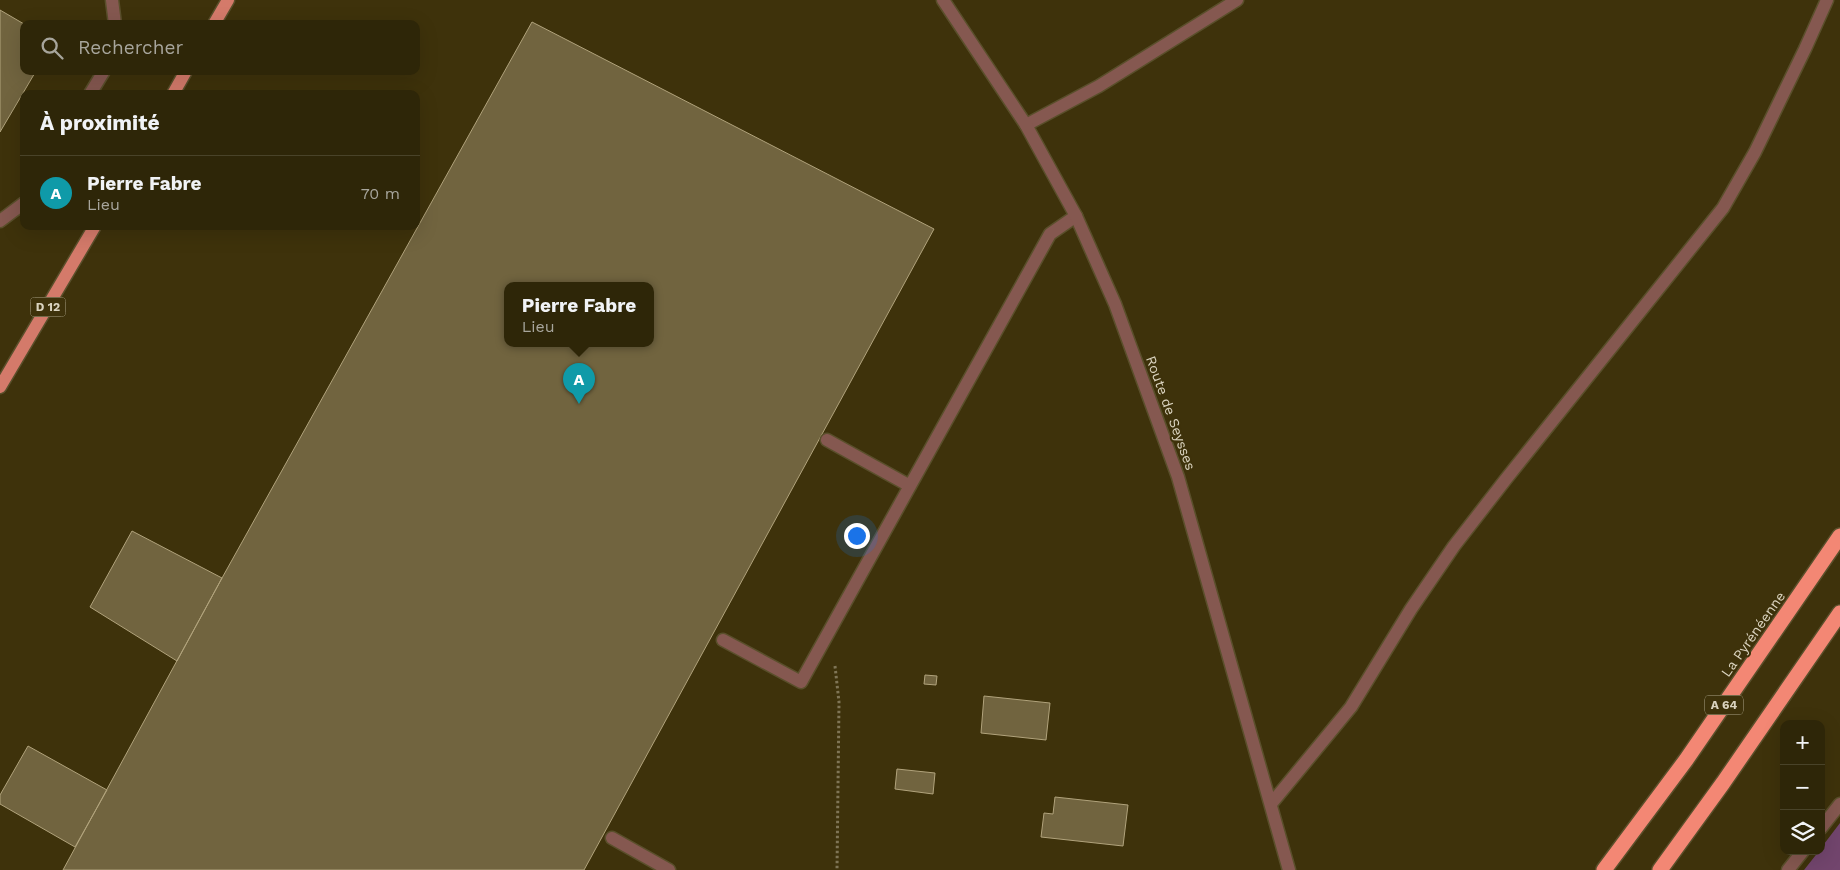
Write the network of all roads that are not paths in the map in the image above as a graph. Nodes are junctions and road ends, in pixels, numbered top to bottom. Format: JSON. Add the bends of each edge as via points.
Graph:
{"nodes":[{"id":1,"x":112,"y":0,"type":"edge"},
{"id":2,"x":228,"y":0,"type":"edge"},
{"id":3,"x":943,"y":0,"type":"edge"},
{"id":4,"x":1238,"y":0,"type":"edge"},
{"id":5,"x":1827,"y":0,"type":"edge"},
{"id":6,"x":114,"y":20,"type":"edge"},
{"id":7,"x":216,"y":20,"type":"edge"},
{"id":8,"x":102,"y":75,"type":"edge"},
{"id":9,"x":184,"y":75,"type":"edge"},
{"id":10,"x":92,"y":90,"type":"edge"},
{"id":11,"x":175,"y":90,"type":"edge"},
{"id":12,"x":1026,"y":126,"type":"junction"},
{"id":13,"x":20,"y":206,"type":"edge"},
{"id":14,"x":1076,"y":216,"type":"junction"},
{"id":15,"x":0,"y":221,"type":"edge"},
{"id":16,"x":93,"y":230,"type":"edge"},
{"id":17,"x":0,"y":387,"type":"edge"},
{"id":18,"x":827,"y":440,"type":"dead end"},
{"id":19,"x":910,"y":486,"type":"junction"},
{"id":20,"x":1840,"y":536,"type":"edge"},
{"id":21,"x":1840,"y":613,"type":"edge"},
{"id":22,"x":723,"y":640,"type":"dead end"},
{"id":23,"x":1271,"y":804,"type":"junction"},
{"id":24,"x":1840,"y":804,"type":"edge"},
{"id":25,"x":1825,"y":823,"type":"edge"},
{"id":26,"x":612,"y":838,"type":"dead end"},
{"id":27,"x":1800,"y":855,"type":"edge"},
{"id":28,"x":669,"y":870,"type":"edge"},
{"id":29,"x":1290,"y":870,"type":"edge"},
{"id":30,"x":1604,"y":870,"type":"edge"},
{"id":31,"x":1660,"y":870,"type":"edge"},
{"id":32,"x":1788,"y":870,"type":"edge"}],
"edges":[{"from":1,"to":6,"type":"street"},
{"from":2,"to":7,"type":"main road"},
{"from":3,"to":12,"type":"street","name":"Route de Seysses"},
{"from":4,"to":12,"type":"street"},
{"from":5,"to":23,"type":"street","via":[[1806,50],[1724,208],[1454,546],[1351,707]]},
{"from":8,"to":10,"type":"street"},
{"from":9,"to":11,"type":"main road"},
{"from":12,"to":14,"type":"street","name":"Route de Seysses"},
{"from":13,"to":15,"type":"street"},
{"from":14,"to":19,"type":"street","via":[[1050,234]]},
{"from":14,"to":23,"type":"street","name":"Route de Seysses","via":[[1115,304],[1178,477]]},
{"from":16,"to":17,"type":"main road","number":"D 12"},
{"from":18,"to":19,"type":"street"},
{"from":19,"to":22,"type":"street","via":[[801,682]]},
{"from":20,"to":30,"type":"highway","name":"La Pyrénéenne","number":"A 64","via":[[1686,760]]},
{"from":21,"to":31,"type":"highway","via":[[1724,784]]},
{"from":23,"to":29,"type":"street","name":"Route de Seysses"},
{"from":24,"to":25,"type":"street"},
{"from":26,"to":28,"type":"street"},
{"from":27,"to":32,"type":"street"}]}
